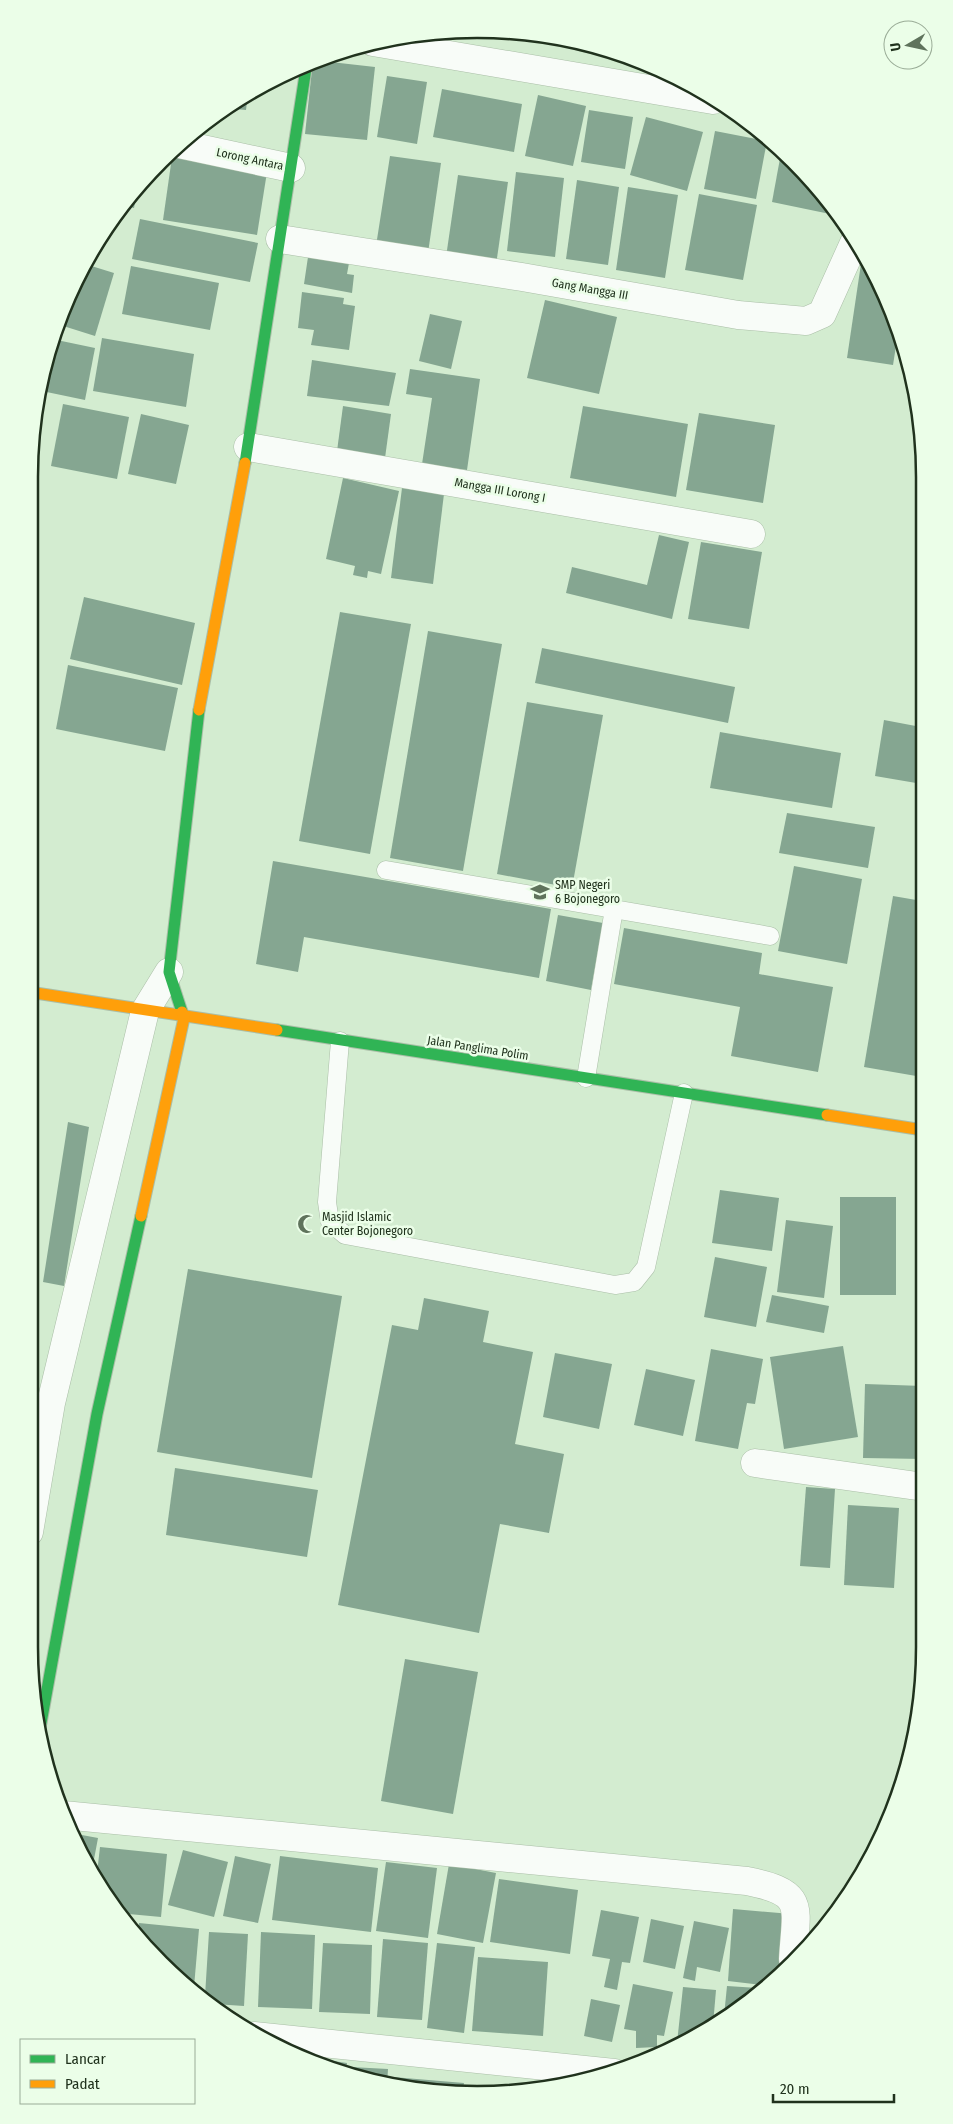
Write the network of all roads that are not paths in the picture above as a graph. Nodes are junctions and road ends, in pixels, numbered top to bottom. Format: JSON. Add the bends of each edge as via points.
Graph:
{"nodes":[{"id":1,"x":394,"y":46,"type":"edge"},
{"id":2,"x":305,"y":73,"type":"edge"},
{"id":3,"x":698,"y":98,"type":"edge"},
{"id":4,"x":187,"y":146,"type":"edge"},
{"id":5,"x":291,"y":168,"type":"junction"},
{"id":6,"x":280,"y":240,"type":"junction"},
{"id":7,"x":852,"y":248,"type":"edge"},
{"id":8,"x":248,"y":447,"type":"junction"},
{"id":9,"x":751,"y":534,"type":"dead end"},
{"id":10,"x":386,"y":870,"type":"dead end"},
{"id":11,"x":614,"y":909,"type":"junction"},
{"id":12,"x":770,"y":936,"type":"dead end"},
{"id":13,"x":169,"y":972,"type":"junction"},
{"id":14,"x":38,"y":993,"type":"edge"},
{"id":15,"x":145,"y":1011,"type":"junction"},
{"id":16,"x":184,"y":1018,"type":"junction"},
{"id":17,"x":340,"y":1041,"type":"junction"},
{"id":18,"x":586,"y":1078,"type":"junction"},
{"id":19,"x":684,"y":1093,"type":"junction"},
{"id":20,"x":916,"y":1129,"type":"edge"},
{"id":21,"x":755,"y":1463,"type":"dead end"},
{"id":22,"x":38,"y":1482,"type":"edge"},
{"id":23,"x":916,"y":1486,"type":"edge"},
{"id":24,"x":43,"y":1714,"type":"edge"},
{"id":25,"x":71,"y":1816,"type":"edge"},
{"id":26,"x":794,"y":1951,"type":"edge"},
{"id":27,"x":277,"y":2038,"type":"edge"},
{"id":28,"x":593,"y":2071,"type":"edge"}],
"edges":[{"from":1,"to":3,"type":"street"},
{"from":2,"to":5,"type":"street"},
{"from":4,"to":5,"type":"street","name":"Lorong Antara"},
{"from":5,"to":6,"type":"street"},
{"from":6,"to":7,"type":"street","name":"Gang Mangga III","via":[[522,277],[738,315],[806,322],[822,314]]},
{"from":6,"to":8,"type":"street"},
{"from":8,"to":9,"type":"street","name":"Mangga III Lorong I"},
{"from":8,"to":13,"type":"street","via":[[197,721]]},
{"from":10,"to":11,"type":"lane"},
{"from":11,"to":12,"type":"lane"},
{"from":11,"to":18,"type":"lane"},
{"from":13,"to":15,"type":"street"},
{"from":13,"to":16,"type":"street"},
{"from":14,"to":15,"type":"street","name":"Jalan Panglima Polim"},
{"from":15,"to":16,"type":"street","name":"Jalan Panglima Polim"},
{"from":15,"to":22,"type":"street","via":[[52,1403]]},
{"from":16,"to":17,"type":"street","name":"Jalan Panglima Polim"},
{"from":16,"to":24,"type":"street","via":[[97,1414]]},
{"from":17,"to":18,"type":"street","name":"Jalan Panglima Polim"},
{"from":17,"to":19,"type":"lane","via":[[327,1202],[330,1222],[345,1235],[615,1285],[634,1282],[646,1267]]},
{"from":18,"to":19,"type":"street","name":"Jalan Panglima Polim"},
{"from":19,"to":20,"type":"street","name":"Jalan Panglima Polim"},
{"from":21,"to":23,"type":"street"},
{"from":25,"to":26,"type":"street","via":[[747,1881],[787,1893],[796,1908]]},
{"from":27,"to":28,"type":"street"}]}
